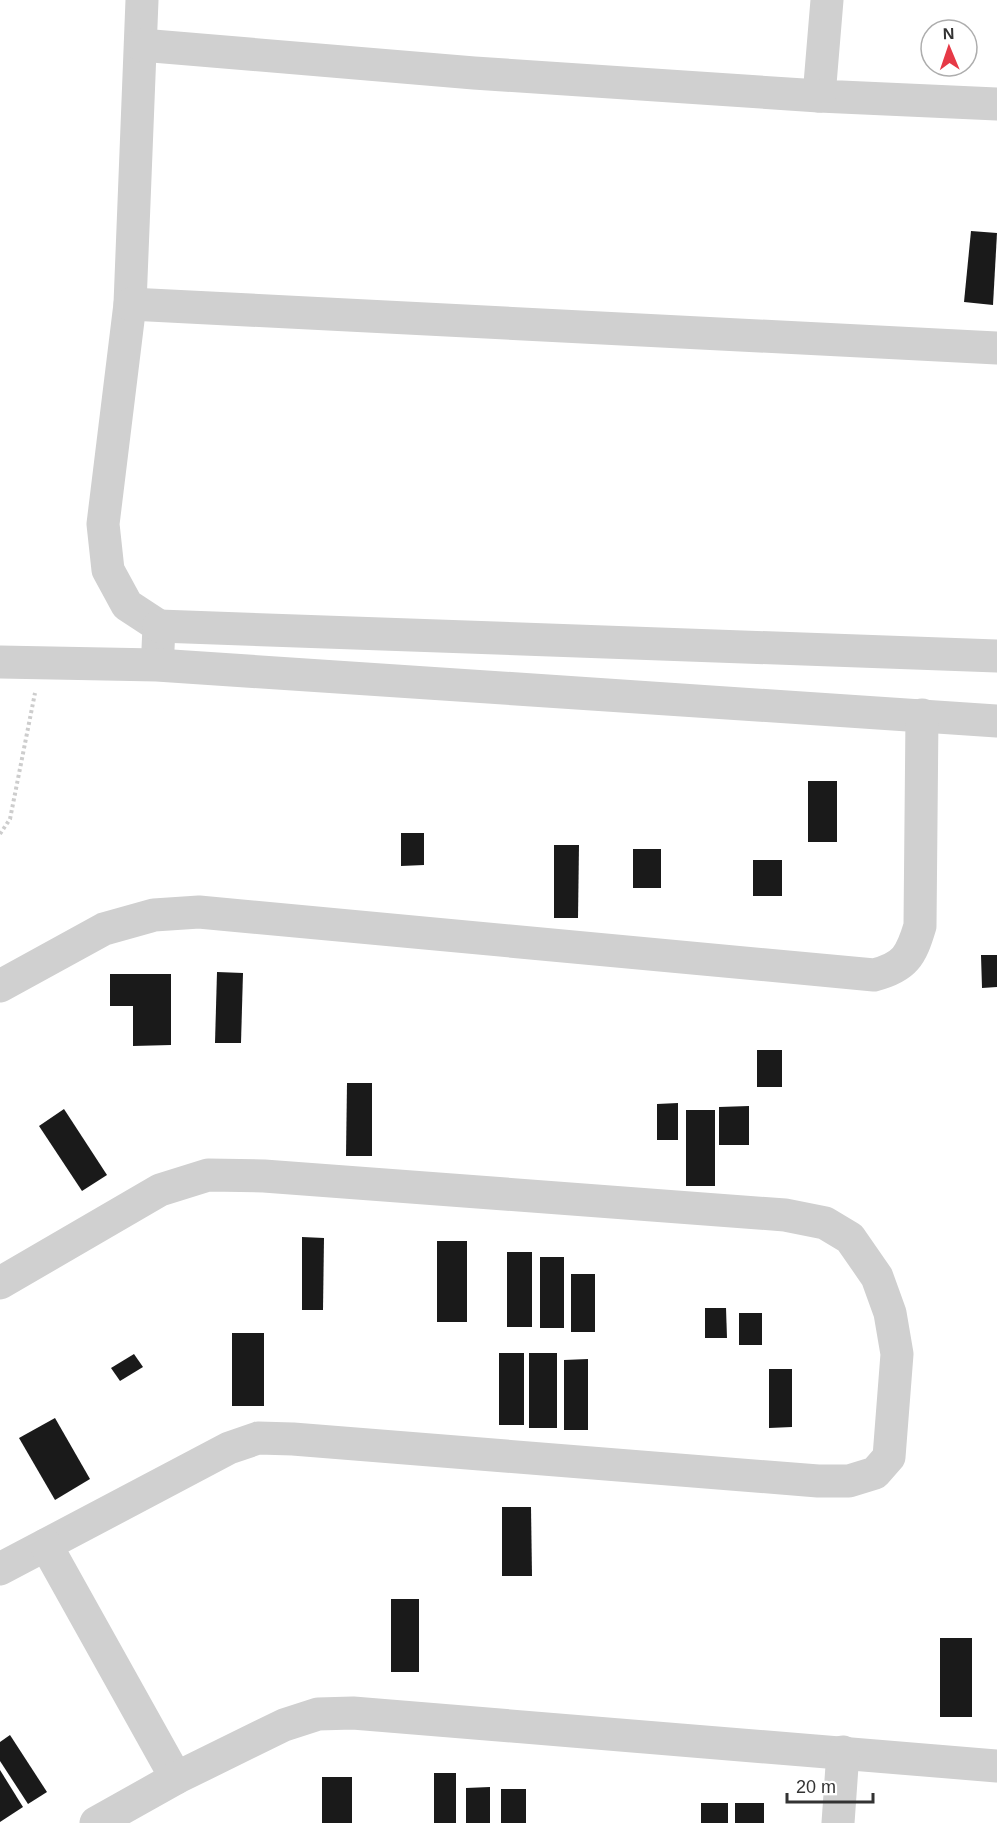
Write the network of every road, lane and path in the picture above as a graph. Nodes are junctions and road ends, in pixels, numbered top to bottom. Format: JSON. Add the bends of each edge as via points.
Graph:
{"nodes":[{"id":1,"x":142,"y":0,"type":"edge"},
{"id":2,"x":827,"y":0,"type":"edge"},
{"id":3,"x":141,"y":45,"type":"junction"},
{"id":4,"x":819,"y":96,"type":"junction"},
{"id":5,"x":997,"y":104,"type":"edge"},
{"id":6,"x":130,"y":304,"type":"junction"},
{"id":7,"x":997,"y":348,"type":"edge"},
{"id":8,"x":159,"y":626,"type":"junction"},
{"id":9,"x":997,"y":656,"type":"edge"},
{"id":10,"x":0,"y":662,"type":"edge"},
{"id":11,"x":40,"y":663,"type":"junction"},
{"id":12,"x":157,"y":665,"type":"junction"},
{"id":13,"x":922,"y":715,"type":"junction"},
{"id":14,"x":997,"y":721,"type":"edge"},
{"id":15,"x":0,"y":834,"type":"edge"},
{"id":16,"x":0,"y":986,"type":"edge"},
{"id":17,"x":0,"y":1283,"type":"edge"},
{"id":18,"x":46,"y":1545,"type":"junction"},
{"id":19,"x":0,"y":1569,"type":"edge"},
{"id":20,"x":843,"y":1752,"type":"junction"},
{"id":21,"x":997,"y":1766,"type":"edge"},
{"id":22,"x":176,"y":1778,"type":"junction"},
{"id":23,"x":96,"y":1823,"type":"edge"},
{"id":24,"x":838,"y":1823,"type":"edge"}],
"edges":[{"from":1,"to":3,"type":"street"},
{"from":2,"to":4,"type":"street"},
{"from":3,"to":4,"type":"street","via":[[486,74]]},
{"from":3,"to":6,"type":"street"},
{"from":4,"to":5,"type":"street"},
{"from":6,"to":7,"type":"street"},
{"from":6,"to":8,"type":"street","via":[[103,524],[108,570],[128,605]]},
{"from":8,"to":9,"type":"street"},
{"from":8,"to":12,"type":"street"},
{"from":10,"to":11,"type":"street"},
{"from":11,"to":12,"type":"street"},
{"from":11,"to":15,"type":"path","via":[[10,819]]},
{"from":12,"to":13,"type":"street"},
{"from":13,"to":14,"type":"street"},
{"from":13,"to":16,"type":"street","via":[[920,926],[912,953],[892,970],[874,975],[199,912],[154,915],[104,929]]},
{"from":17,"to":18,"type":"street","via":[[160,1190],[208,1175],[264,1176],[784,1215],[825,1223],[850,1238],[877,1277],[890,1313],[897,1354],[889,1457],[874,1473],[849,1481],[258,1438],[229,1448]]},
{"from":18,"to":19,"type":"street"},
{"from":18,"to":22,"type":"street"},
{"from":20,"to":21,"type":"street"},
{"from":20,"to":22,"type":"street","via":[[353,1713],[318,1714],[284,1725]]},
{"from":20,"to":24,"type":"street"},
{"from":22,"to":23,"type":"street"}]}
